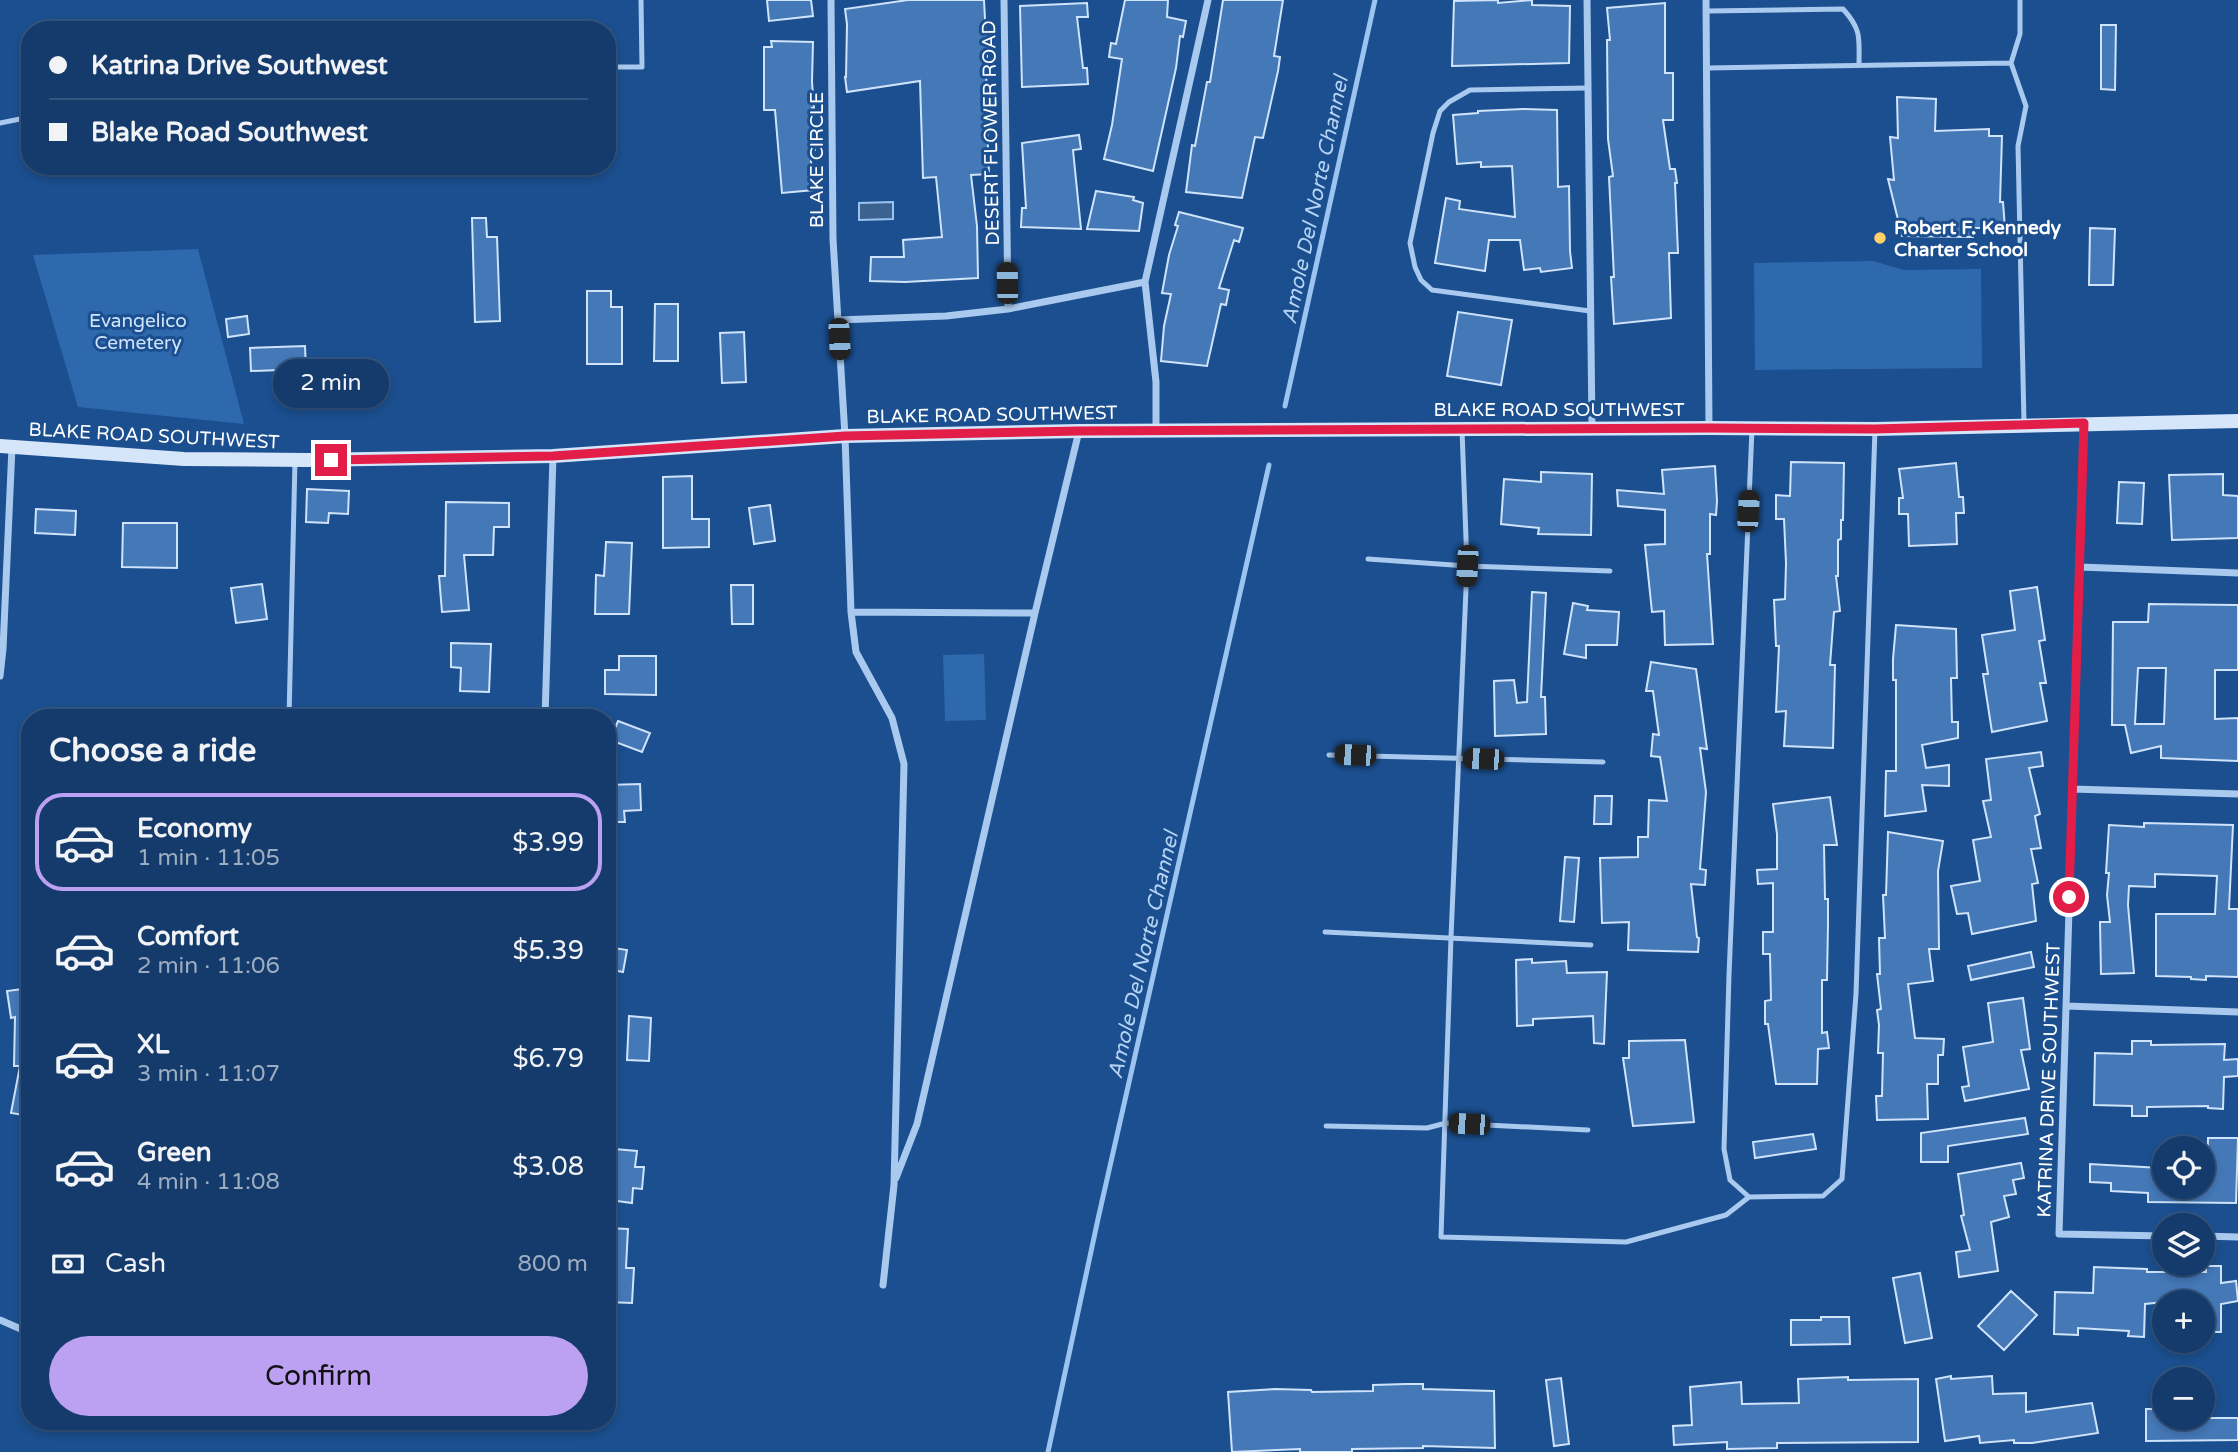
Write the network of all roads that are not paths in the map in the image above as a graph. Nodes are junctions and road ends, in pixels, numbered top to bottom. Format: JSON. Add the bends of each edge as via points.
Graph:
{"nodes":[{"id":1,"x":641,"y":0,"type":"edge"},
{"id":2,"x":831,"y":0,"type":"edge"},
{"id":3,"x":1004,"y":0,"type":"edge"},
{"id":4,"x":1208,"y":0,"type":"edge"},
{"id":5,"x":1587,"y":0,"type":"edge"},
{"id":6,"x":1706,"y":0,"type":"edge"},
{"id":7,"x":2020,"y":4,"type":"edge"},
{"id":8,"x":1707,"y":11,"type":"junction"},
{"id":9,"x":2011,"y":63,"type":"junction"},
{"id":10,"x":1859,"y":65,"type":"junction"},
{"id":11,"x":616,"y":66,"type":"edge"},
{"id":12,"x":1707,"y":68,"type":"junction"},
{"id":13,"x":1588,"y":88,"type":"junction"},
{"id":14,"x":21,"y":119,"type":"edge"},
{"id":15,"x":0,"y":123,"type":"edge"},
{"id":16,"x":1144,"y":282,"type":"junction"},
{"id":17,"x":1008,"y":309,"type":"junction"},
{"id":18,"x":1590,"y":311,"type":"junction"},
{"id":19,"x":838,"y":320,"type":"junction"},
{"id":20,"x":2238,"y":421,"type":"edge"},
{"id":21,"x":2084,"y":423,"type":"junction"},
{"id":22,"x":2024,"y":425,"type":"junction"},
{"id":23,"x":1709,"y":428,"type":"junction"},
{"id":24,"x":1592,"y":429,"type":"junction"},
{"id":25,"x":1752,"y":429,"type":"junction"},
{"id":26,"x":1875,"y":429,"type":"junction"},
{"id":27,"x":1156,"y":430,"type":"junction"},
{"id":28,"x":1462,"y":430,"type":"junction"},
{"id":29,"x":1079,"y":431,"type":"junction"},
{"id":30,"x":845,"y":436,"type":"junction"},
{"id":31,"x":6,"y":447,"type":"edge"},
{"id":32,"x":553,"y":456,"type":"junction"},
{"id":33,"x":295,"y":460,"type":"junction"},
{"id":34,"x":1368,"y":559,"type":"dead end"},
{"id":35,"x":1467,"y":566,"type":"junction"},
{"id":36,"x":2080,"y":567,"type":"junction"},
{"id":37,"x":1610,"y":571,"type":"dead end"},
{"id":38,"x":2238,"y":573,"type":"edge"},
{"id":39,"x":851,"y":612,"type":"junction"},
{"id":40,"x":1035,"y":613,"type":"junction"},
{"id":41,"x":0,"y":676,"type":"edge"},
{"id":42,"x":289,"y":709,"type":"edge"},
{"id":43,"x":545,"y":709,"type":"edge"},
{"id":44,"x":1329,"y":755,"type":"dead end"},
{"id":45,"x":1459,"y":758,"type":"junction"},
{"id":46,"x":1603,"y":762,"type":"dead end"},
{"id":47,"x":2072,"y":789,"type":"junction"},
{"id":48,"x":2238,"y":794,"type":"edge"},
{"id":49,"x":1325,"y":932,"type":"dead end"},
{"id":50,"x":1451,"y":937,"type":"junction"},
{"id":51,"x":1591,"y":945,"type":"dead end"},
{"id":52,"x":2066,"y":1006,"type":"junction"},
{"id":53,"x":2238,"y":1012,"type":"edge"},
{"id":54,"x":1446,"y":1123,"type":"junction"},
{"id":55,"x":1326,"y":1126,"type":"dead end"},
{"id":56,"x":1588,"y":1130,"type":"dead end"},
{"id":57,"x":894,"y":1185,"type":"junction"},
{"id":58,"x":1749,"y":1197,"type":"junction"},
{"id":59,"x":2152,"y":1236,"type":"edge"},
{"id":60,"x":2215,"y":1236,"type":"edge"},
{"id":61,"x":2238,"y":1237,"type":"edge"},
{"id":62,"x":883,"y":1285,"type":"dead end"},
{"id":63,"x":0,"y":1320,"type":"edge"},
{"id":64,"x":21,"y":1329,"type":"edge"}],
"edges":[{"from":1,"to":11,"type":"lane","via":[[642,67]]},
{"from":2,"to":19,"type":"street","name":"BLAKE CIRCLE"},
{"from":3,"to":17,"type":"street","name":"DESERT FLOWER ROAD"},
{"from":4,"to":16,"type":"street"},
{"from":5,"to":13,"type":"street"},
{"from":6,"to":8,"type":"street"},
{"from":7,"to":9,"type":"lane","via":[[2020,34]]},
{"from":8,"to":10,"type":"lane","via":[[1843,9],[1856,23]]},
{"from":8,"to":12,"type":"street"},
{"from":9,"to":10,"type":"lane"},
{"from":9,"to":22,"type":"lane","via":[[2026,106],[2018,145]]},
{"from":10,"to":12,"type":"lane"},
{"from":12,"to":23,"type":"street"},
{"from":13,"to":18,"type":"street"},
{"from":13,"to":18,"type":"lane","via":[[1470,90],[1449,102],[1440,111],[1433,133],[1410,243],[1421,280],[1432,290]]},
{"from":14,"to":15,"type":"lane"},
{"from":16,"to":17,"type":"street"},
{"from":16,"to":27,"type":"street","via":[[1156,382]]},
{"from":17,"to":19,"type":"street"},
{"from":18,"to":24,"type":"street"},
{"from":19,"to":30,"type":"street","name":"BLAKE CIRCLE"},
{"from":20,"to":21,"type":"main road","name":"BLAKE ROAD SOUTHWEST"},
{"from":21,"to":22,"type":"main road","name":"BLAKE ROAD SOUTHWEST"},
{"from":21,"to":36,"type":"street","name":"KATRINA DRIVE SOUTHWEST"},
{"from":22,"to":26,"type":"main road","name":"BLAKE ROAD SOUTHWEST"},
{"from":23,"to":24,"type":"main road","name":"BLAKE ROAD SOUTHWEST"},
{"from":23,"to":25,"type":"main road","name":"BLAKE ROAD SOUTHWEST"},
{"from":24,"to":28,"type":"main road","name":"BLAKE ROAD SOUTHWEST"},
{"from":25,"to":26,"type":"main road","name":"BLAKE ROAD SOUTHWEST"},
{"from":25,"to":58,"type":"lane","via":[[1724,1149],[1730,1180]]},
{"from":26,"to":58,"type":"lane","via":[[1856,994],[1842,1180],[1823,1196]]},
{"from":27,"to":28,"type":"main road","name":"BLAKE ROAD SOUTHWEST"},
{"from":27,"to":29,"type":"main road","name":"BLAKE ROAD SOUTHWEST"},
{"from":28,"to":35,"type":"lane"},
{"from":29,"to":30,"type":"main road","name":"BLAKE ROAD SOUTHWEST"},
{"from":29,"to":40,"type":"street"},
{"from":30,"to":32,"type":"main road","name":"BLAKE ROAD SOUTHWEST"},
{"from":30,"to":39,"type":"street","name":"BLAKE CIRCLE"},
{"from":31,"to":33,"type":"main road","name":"BLAKE ROAD SOUTHWEST","via":[[184,459]]},
{"from":31,"to":41,"type":"street"},
{"from":32,"to":33,"type":"main road","name":"BLAKE ROAD SOUTHWEST"},
{"from":32,"to":43,"type":"street"},
{"from":33,"to":42,"type":"lane"},
{"from":34,"to":35,"type":"lane"},
{"from":35,"to":37,"type":"lane"},
{"from":35,"to":45,"type":"lane"},
{"from":36,"to":38,"type":"street"},
{"from":36,"to":47,"type":"street","name":"KATRINA DRIVE SOUTHWEST"},
{"from":39,"to":40,"type":"street"},
{"from":39,"to":57,"type":"street","name":"BLAKE CIRCLE","via":[[856,652],[892,718],[904,764]]},
{"from":40,"to":57,"type":"street","via":[[917,1124]]},
{"from":44,"to":45,"type":"lane"},
{"from":45,"to":46,"type":"lane"},
{"from":45,"to":50,"type":"lane"},
{"from":47,"to":48,"type":"street"},
{"from":47,"to":52,"type":"street","name":"KATRINA DRIVE SOUTHWEST"},
{"from":49,"to":50,"type":"lane"},
{"from":50,"to":51,"type":"lane"},
{"from":50,"to":54,"type":"lane"},
{"from":52,"to":53,"type":"street"},
{"from":52,"to":59,"type":"street","name":"KATRINA DRIVE SOUTHWEST","via":[[2059,1234]]},
{"from":54,"to":55,"type":"lane","via":[[1427,1129]]},
{"from":54,"to":56,"type":"lane"},
{"from":54,"to":58,"type":"lane","via":[[1441,1237],[1626,1242],[1726,1215]]},
{"from":57,"to":62,"type":"street"},
{"from":60,"to":61,"type":"street"},
{"from":63,"to":64,"type":"street"}]}
